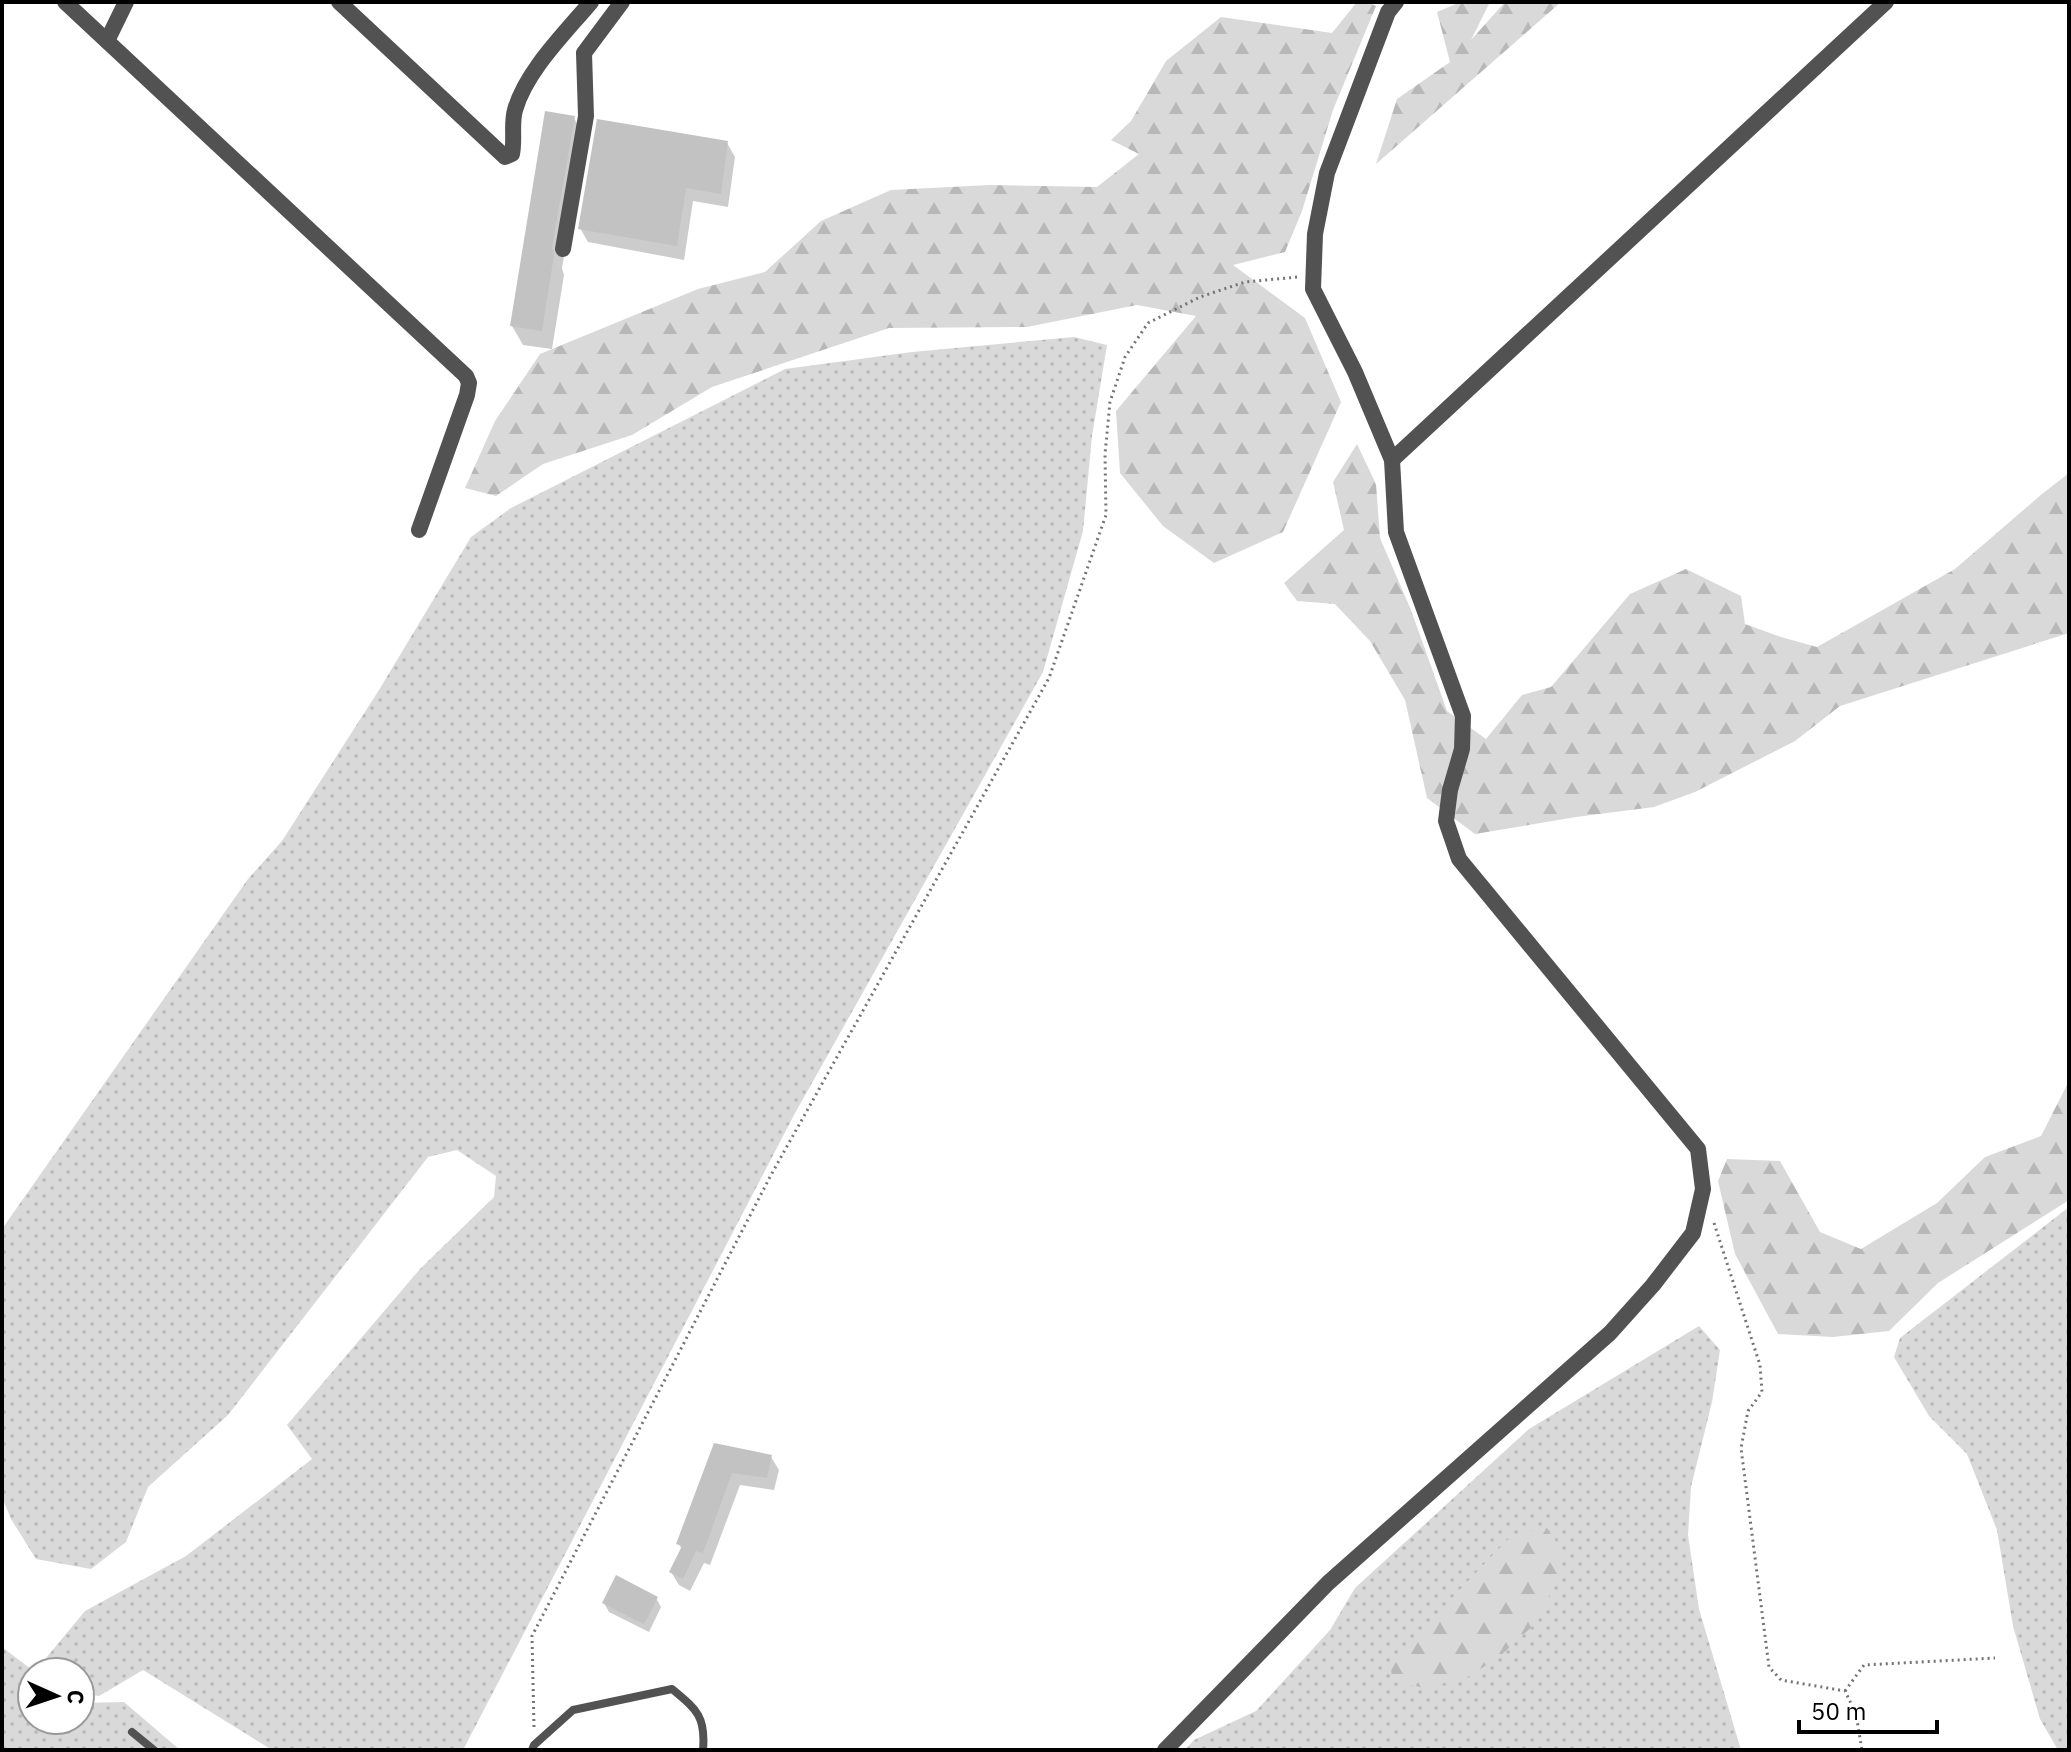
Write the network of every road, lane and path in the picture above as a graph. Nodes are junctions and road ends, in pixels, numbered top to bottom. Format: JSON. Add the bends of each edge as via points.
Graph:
{"nodes":[{"id":1,"x":65,"y":2,"type":"edge"},
{"id":2,"x":126,"y":2,"type":"edge"},
{"id":3,"x":339,"y":2,"type":"edge"},
{"id":4,"x":591,"y":2,"type":"edge"},
{"id":5,"x":622,"y":2,"type":"edge"},
{"id":6,"x":1396,"y":2,"type":"edge"},
{"id":7,"x":1886,"y":2,"type":"edge"},
{"id":8,"x":107,"y":41,"type":"junction"},
{"id":9,"x":563,"y":249,"type":"dead end"},
{"id":10,"x":1314,"y":275,"type":"junction"},
{"id":11,"x":1392,"y":460,"type":"junction"},
{"id":12,"x":419,"y":530,"type":"dead end"},
{"id":13,"x":1712,"y":1219,"type":"dead end"},
{"id":14,"x":1995,"y":1658,"type":"dead end"},
{"id":15,"x":1845,"y":1691,"type":"junction"},
{"id":16,"x":132,"y":1732,"type":"dead end"},
{"id":17,"x":533,"y":1747,"type":"edge"},
{"id":18,"x":154,"y":1750,"type":"edge"},
{"id":19,"x":703,"y":1750,"type":"edge"},
{"id":20,"x":1165,"y":1750,"type":"edge"},
{"id":21,"x":1862,"y":1750,"type":"edge"}],
"edges":[{"from":1,"to":8,"type":"street"},
{"from":2,"to":8,"type":"street"},
{"from":3,"to":4,"type":"street","via":[[505,157],[512,154],[513,113],[524,83]]},
{"from":5,"to":9,"type":"street","via":[[584,53],[586,116]]},
{"from":6,"to":10,"type":"street","via":[[1327,173],[1315,234]]},
{"from":7,"to":11,"type":"street"},
{"from":8,"to":12,"type":"street","via":[[466,376],[467,395]]},
{"from":10,"to":11,"type":"street","via":[[1313,289]]},
{"from":10,"to":17,"type":"path","via":[[1245,282],[1200,297],[1148,323],[1125,357],[1110,402],[1106,515],[1049,678],[771,1175],[532,1636]]},
{"from":11,"to":20,"type":"street","via":[[1396,532],[1463,716],[1462,749],[1446,821],[1459,859],[1698,1149],[1703,1189],[1693,1233],[1610,1333],[1328,1583]]},
{"from":13,"to":15,"type":"path","via":[[1760,1365],[1762,1392],[1748,1411],[1741,1448],[1769,1667],[1781,1680]]},
{"from":14,"to":15,"type":"path","via":[[1864,1665]]},
{"from":15,"to":21,"type":"path","via":[[1856,1714]]},
{"from":16,"to":18,"type":"lane"},
{"from":17,"to":19,"type":"lane","via":[[573,1710],[672,1689],[696,1710]]}]}
